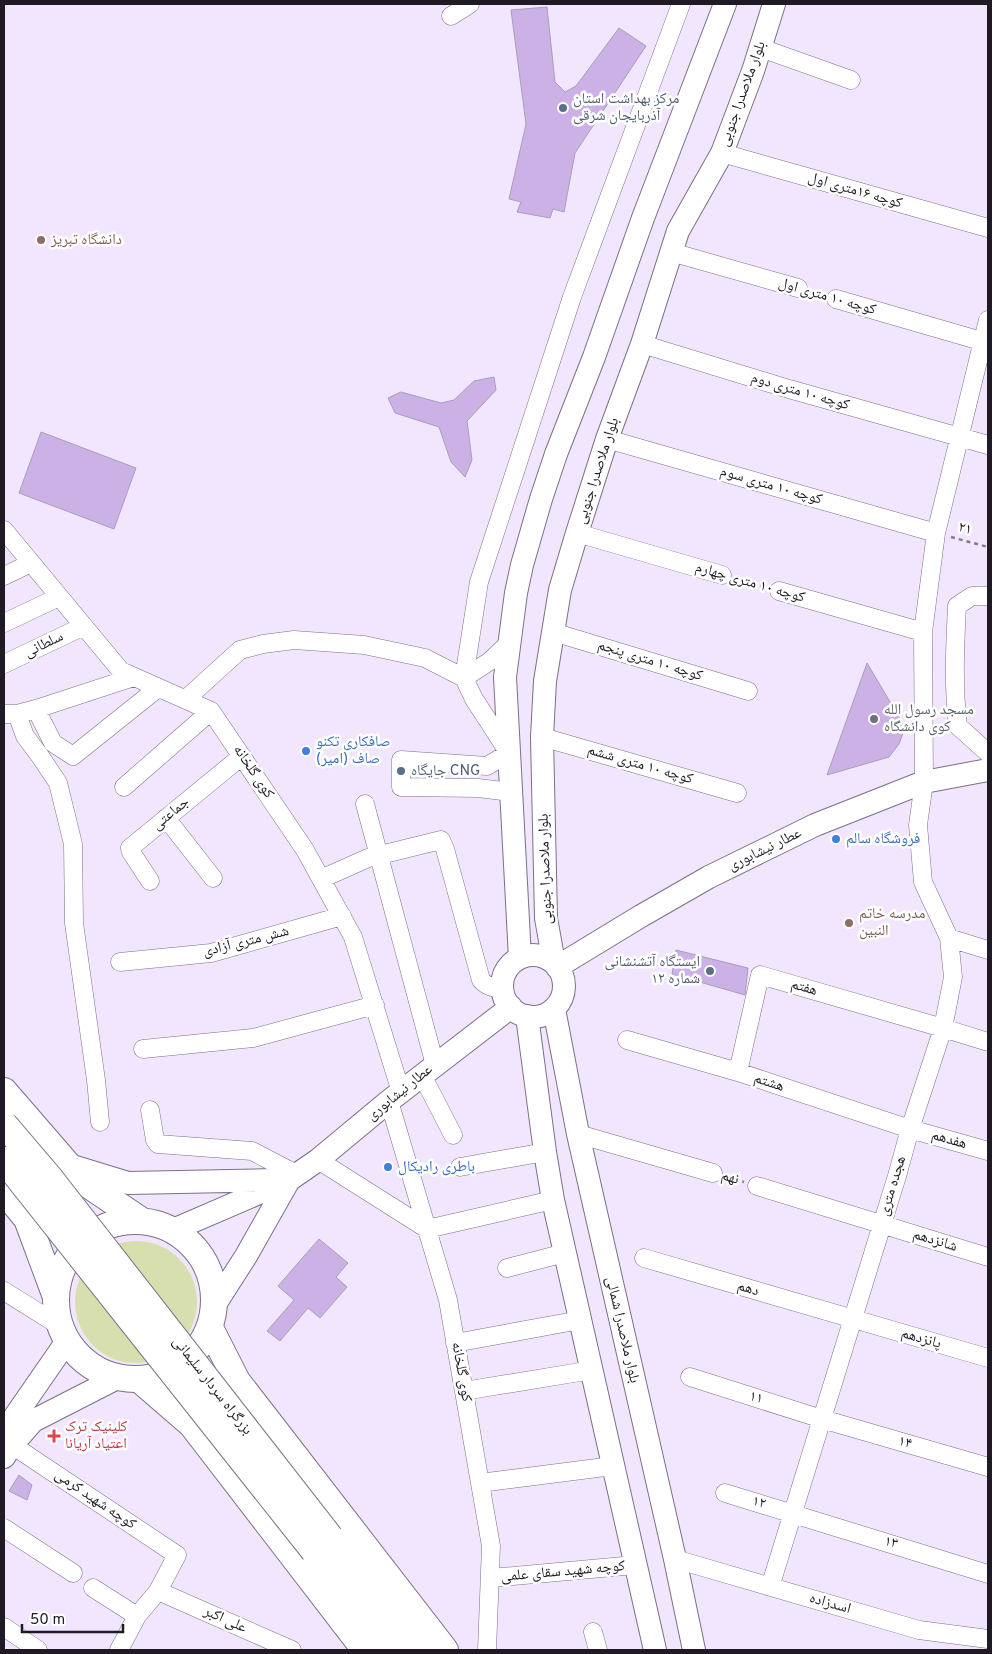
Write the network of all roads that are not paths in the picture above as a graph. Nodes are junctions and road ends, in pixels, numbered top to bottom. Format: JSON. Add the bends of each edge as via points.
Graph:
{"nodes":[{"id":1,"x":470,"y":4,"type":"edge"},
{"id":2,"x":681,"y":4,"type":"edge"},
{"id":3,"x":724,"y":4,"type":"edge"},
{"id":4,"x":774,"y":4,"type":"edge"},
{"id":5,"x":451,"y":16,"type":"dead end"},
{"id":6,"x":761,"y":48,"type":"junction"},
{"id":7,"x":851,"y":80,"type":"dead end"},
{"id":8,"x":722,"y":154,"type":"junction"},
{"id":9,"x":988,"y":228,"type":"edge"},
{"id":10,"x":671,"y":252,"type":"junction"},
{"id":11,"x":798,"y":288,"type":"road end"},
{"id":12,"x":836,"y":299,"type":"road end"},
{"id":13,"x":988,"y":320,"type":"edge"},
{"id":14,"x":986,"y":342,"type":"edge"},
{"id":15,"x":642,"y":344,"type":"junction"},
{"id":16,"x":959,"y":438,"type":"junction"},
{"id":17,"x":607,"y":439,"type":"junction"},
{"id":18,"x":988,"y":446,"type":"edge"},
{"id":19,"x":5,"y":532,"type":"edge"},
{"id":20,"x":577,"y":533,"type":"junction"},
{"id":21,"x":936,"y":533,"type":"junction"},
{"id":22,"x":31,"y":563,"type":"junction"},
{"id":23,"x":722,"y":575,"type":"road end"},
{"id":24,"x":4,"y":576,"type":"edge"},
{"id":25,"x":779,"y":591,"type":"road end"},
{"id":26,"x":988,"y":596,"type":"edge"},
{"id":27,"x":59,"y":597,"type":"junction"},
{"id":28,"x":4,"y":623,"type":"edge"},
{"id":29,"x":84,"y":626,"type":"junction"},
{"id":30,"x":553,"y":632,"type":"junction"},
{"id":31,"x":923,"y":632,"type":"junction"},
{"id":32,"x":508,"y":644,"type":"junction"},
{"id":33,"x":4,"y":664,"type":"edge"},
{"id":34,"x":134,"y":677,"type":"junction"},
{"id":35,"x":464,"y":678,"type":"junction"},
{"id":36,"x":158,"y":688,"type":"junction"},
{"id":37,"x":748,"y":691,"type":"dead end"},
{"id":38,"x":186,"y":699,"type":"junction"},
{"id":39,"x":36,"y":709,"type":"junction"},
{"id":40,"x":211,"y":711,"type":"junction"},
{"id":41,"x":10,"y":714,"type":"edge"},
{"id":42,"x":542,"y":737,"type":"junction"},
{"id":43,"x":509,"y":753,"type":"junction"},
{"id":44,"x":988,"y":753,"type":"edge"},
{"id":45,"x":242,"y":756,"type":"junction"},
{"id":46,"x":988,"y":770,"type":"edge"},
{"id":47,"x":924,"y":782,"type":"junction"},
{"id":48,"x":124,"y":787,"type":"dead end"},
{"id":49,"x":511,"y":792,"type":"junction"},
{"id":50,"x":737,"y":793,"type":"dead end"},
{"id":51,"x":365,"y":804,"type":"dead end"},
{"id":52,"x":166,"y":818,"type":"junction"},
{"id":53,"x":378,"y":856,"type":"junction"},
{"id":54,"x":213,"y":878,"type":"dead end"},
{"id":55,"x":321,"y":879,"type":"junction"},
{"id":56,"x":150,"y":880,"type":"dead end"},
{"id":57,"x":342,"y":916,"type":"junction"},
{"id":58,"x":949,"y":938,"type":"junction"},
{"id":59,"x":988,"y":950,"type":"edge"},
{"id":60,"x":520,"y":958,"type":"junction"},
{"id":61,"x":120,"y":962,"type":"dead end"},
{"id":62,"x":556,"y":965,"type":"junction"},
{"id":63,"x":514,"y":1004,"type":"junction"},
{"id":64,"x":375,"y":1005,"type":"junction"},
{"id":65,"x":554,"y":1008,"type":"junction"},
{"id":66,"x":943,"y":1028,"type":"junction"},
{"id":67,"x":627,"y":1040,"type":"dead end"},
{"id":68,"x":988,"y":1042,"type":"edge"},
{"id":69,"x":143,"y":1049,"type":"dead end"},
{"id":70,"x":429,"y":1070,"type":"junction"},
{"id":71,"x":738,"y":1072,"type":"junction"},
{"id":72,"x":4,"y":1091,"type":"edge"},
{"id":73,"x":395,"y":1097,"type":"junction"},
{"id":74,"x":150,"y":1110,"type":"dead end"},
{"id":75,"x":100,"y":1122,"type":"dead end"},
{"id":76,"x":4,"y":1124,"type":"edge"},
{"id":77,"x":910,"y":1129,"type":"junction"},
{"id":78,"x":578,"y":1134,"type":"junction"},
{"id":79,"x":453,"y":1135,"type":"dead end"},
{"id":80,"x":988,"y":1151,"type":"edge"},
{"id":81,"x":545,"y":1152,"type":"junction"},
{"id":82,"x":4,"y":1160,"type":"edge"},
{"id":83,"x":318,"y":1160,"type":"junction"},
{"id":84,"x":460,"y":1167,"type":"dead end"},
{"id":85,"x":75,"y":1173,"type":"junction"},
{"id":86,"x":713,"y":1173,"type":"road end"},
{"id":87,"x":293,"y":1177,"type":"junction"},
{"id":88,"x":757,"y":1186,"type":"road end"},
{"id":89,"x":4,"y":1191,"type":"edge"},
{"id":90,"x":553,"y":1200,"type":"junction"},
{"id":91,"x":27,"y":1219,"type":"junction"},
{"id":92,"x":142,"y":1222,"type":"junction"},
{"id":93,"x":881,"y":1225,"type":"junction"},
{"id":94,"x":427,"y":1229,"type":"junction"},
{"id":95,"x":173,"y":1230,"type":"junction"},
{"id":96,"x":565,"y":1253,"type":"junction"},
{"id":97,"x":988,"y":1257,"type":"edge"},
{"id":98,"x":644,"y":1258,"type":"dead end"},
{"id":99,"x":507,"y":1268,"type":"dead end"},
{"id":100,"x":4,"y":1291,"type":"edge"},
{"id":101,"x":56,"y":1297,"type":"junction"},
{"id":102,"x":212,"y":1317,"type":"junction"},
{"id":103,"x":853,"y":1319,"type":"junction"},
{"id":104,"x":580,"y":1320,"type":"junction"},
{"id":105,"x":63,"y":1333,"type":"junction"},
{"id":106,"x":456,"y":1343,"type":"junction"},
{"id":107,"x":988,"y":1358,"type":"edge"},
{"id":108,"x":592,"y":1370,"type":"junction"},
{"id":109,"x":690,"y":1378,"type":"dead end"},
{"id":110,"x":128,"y":1379,"type":"junction"},
{"id":111,"x":237,"y":1381,"type":"junction"},
{"id":112,"x":464,"y":1391,"type":"junction"},
{"id":113,"x":822,"y":1419,"type":"junction"},
{"id":114,"x":192,"y":1425,"type":"junction"},
{"id":115,"x":6,"y":1445,"type":"edge"},
{"id":116,"x":613,"y":1466,"type":"junction"},
{"id":117,"x":988,"y":1467,"type":"edge"},
{"id":118,"x":480,"y":1482,"type":"junction"},
{"id":119,"x":725,"y":1493,"type":"dead end"},
{"id":120,"x":793,"y":1513,"type":"junction"},
{"id":121,"x":4,"y":1528,"type":"edge"},
{"id":122,"x":322,"y":1544,"type":"junction"},
{"id":123,"x":674,"y":1559,"type":"junction"},
{"id":124,"x":635,"y":1565,"type":"junction"},
{"id":125,"x":73,"y":1573,"type":"dead end"},
{"id":126,"x":988,"y":1574,"type":"edge"},
{"id":127,"x":491,"y":1578,"type":"junction"},
{"id":128,"x":770,"y":1587,"type":"junction"},
{"id":129,"x":93,"y":1588,"type":"dead end"},
{"id":130,"x":158,"y":1591,"type":"junction"},
{"id":131,"x":137,"y":1616,"type":"junction"},
{"id":132,"x":4,"y":1627,"type":"edge"},
{"id":133,"x":594,"y":1632,"type":"dead end"},
{"id":134,"x":988,"y":1639,"type":"edge"},
{"id":135,"x":38,"y":1650,"type":"edge"},
{"id":136,"x":119,"y":1650,"type":"edge"},
{"id":137,"x":292,"y":1650,"type":"edge"},
{"id":138,"x":365,"y":1650,"type":"edge"},
{"id":139,"x":390,"y":1650,"type":"edge"},
{"id":140,"x":418,"y":1650,"type":"edge"},
{"id":141,"x":445,"y":1650,"type":"edge"},
{"id":142,"x":487,"y":1650,"type":"edge"},
{"id":143,"x":598,"y":1650,"type":"edge"},
{"id":144,"x":654,"y":1650,"type":"edge"},
{"id":145,"x":694,"y":1650,"type":"edge"}],
"edges":[{"from":1,"to":5,"type":"street"},
{"from":2,"to":35,"type":"street","via":[[572,297],[479,582]]},
{"from":3,"to":32,"type":"main road","name":"بلوار ملاصدرا جنوبی","via":[[540,499],[522,564]]},
{"from":4,"to":6,"type":"main road","name":"بلوار ملاصدرا جنوبی"},
{"from":6,"to":7,"type":"street"},
{"from":6,"to":8,"type":"main road","name":"بلوار ملاصدرا جنوبی"},
{"from":8,"to":9,"type":"street","name":"کوچه ۱۶متری اول"},
{"from":8,"to":10,"type":"main road","name":"بلوار ملاصدرا جنوبی","via":[[678,231]]},
{"from":10,"to":11,"type":"street","name":"کوچه ۱۰ متری اول"},
{"from":10,"to":15,"type":"main road","name":"بلوار ملاصدرا جنوبی"},
{"from":12,"to":14,"type":"street","name":"کوچه ۱۰ متری اول"},
{"from":13,"to":14,"type":"street","name":"هجده متری"},
{"from":14,"to":16,"type":"street","name":"هجده متری"},
{"from":15,"to":16,"type":"street","name":"کوچه ۱۰ متری دوم"},
{"from":15,"to":17,"type":"main road","name":"بلوار ملاصدرا جنوبی"},
{"from":16,"to":18,"type":"street","name":"کوچه ۱۰ متری دوم"},
{"from":16,"to":21,"type":"street","name":"هجده متری"},
{"from":17,"to":20,"type":"main road","name":"بلوار ملاصدرا جنوبی"},
{"from":17,"to":21,"type":"street","name":"کوچه ۱۰ متری سوم"},
{"from":19,"to":22,"type":"street","name":"کوی گلخانه"},
{"from":20,"to":23,"type":"street","name":"کوچه ۱۰ متری چهارم"},
{"from":20,"to":30,"type":"main road","name":"بلوار ملاصدرا جنوبی","via":[[560,590]]},
{"from":21,"to":31,"type":"street","name":"هجده متری"},
{"from":22,"to":24,"type":"street"},
{"from":22,"to":27,"type":"street","name":"کوی گلخانه"},
{"from":25,"to":31,"type":"street","name":"کوچه ۱۰ متری چهارم"},
{"from":26,"to":44,"type":"street","via":[[972,596],[957,606],[956,697],[958,726]]},
{"from":27,"to":28,"type":"street"},
{"from":27,"to":29,"type":"street","name":"کوی گلخانه"},
{"from":29,"to":33,"type":"street","name":"سلطانی"},
{"from":29,"to":34,"type":"street","name":"کوی گلخانه","via":[[121,671]]},
{"from":30,"to":37,"type":"street","name":"کوچه ۱۰ متری پنجم"},
{"from":30,"to":42,"type":"main road","name":"بلوار ملاصدرا جنوبی","via":[[545,681]]},
{"from":31,"to":47,"type":"street","name":"هجده متری"},
{"from":32,"to":35,"type":"street"},
{"from":32,"to":43,"type":"main road","name":"بلوار ملاصدرا جنوبی","via":[[505,677]]},
{"from":34,"to":36,"type":"street","name":"کوی گلخانه"},
{"from":34,"to":39,"type":"street"},
{"from":35,"to":38,"type":"street","via":[[425,658],[364,645],[294,640],[240,650]]},
{"from":35,"to":43,"type":"street"},
{"from":36,"to":38,"type":"street","name":"کوی گلخانه"},
{"from":36,"to":39,"type":"street","via":[[73,756],[53,743]]},
{"from":38,"to":40,"type":"street","name":"کوی گلخانه"},
{"from":39,"to":41,"type":"street"},
{"from":40,"to":45,"type":"street","name":"کوی گلخانه"},
{"from":40,"to":48,"type":"street"},
{"from":41,"to":75,"type":"street","via":[[58,783],[73,844],[74,923]]},
{"from":42,"to":50,"type":"street","name":"کوچه ۱۰ متری ششم"},
{"from":42,"to":62,"type":"main road","name":"بلوار ملاصدرا جنوبی","via":[[546,918]]},
{"from":43,"to":49,"type":"main road","name":"بلوار ملاصدرا جنوبی"},
{"from":43,"to":49,"type":"street","via":[[487,766],[402,760],[401,787]]},
{"from":45,"to":52,"type":"street","name":"جماعتی"},
{"from":45,"to":55,"type":"street","name":"کوی گلخانه"},
{"from":46,"to":47,"type":"main road","name":"عطار نیشابوری"},
{"from":47,"to":58,"type":"street","name":"هجده متری","via":[[918,825],[923,882]]},
{"from":47,"to":62,"type":"main road","name":"عطار نیشابوری","via":[[815,825],[710,877]]},
{"from":49,"to":60,"type":"main road","name":"بلوار ملاصدرا جنوبی"},
{"from":51,"to":53,"type":"street"},
{"from":52,"to":54,"type":"street"},
{"from":52,"to":56,"type":"street","name":"جماعتی","via":[[130,848]]},
{"from":53,"to":55,"type":"street"},
{"from":53,"to":63,"type":"street","via":[[441,840],[481,980]]},
{"from":53,"to":70,"type":"street"},
{"from":55,"to":57,"type":"street","name":"کوی گلخانه"},
{"from":57,"to":61,"type":"street","name":"شش متری آزادی","via":[[211,953]]},
{"from":57,"to":64,"type":"street","name":"کوی گلخانه","via":[[353,937]]},
{"from":58,"to":59,"type":"street"},
{"from":58,"to":66,"type":"street","name":"هجده متری","via":[[953,977]]},
{"from":60,"to":62,"type":"main road","via":[[540,956]]},
{"from":60,"to":63,"type":"main road","via":[[510,965],[502,984]]},
{"from":62,"to":65,"type":"main road","via":[[563,978],[564,989]]},
{"from":63,"to":65,"type":"main road","via":[[541,1016]]},
{"from":63,"to":70,"type":"main road","name":"عطار نیشابوری"},
{"from":63,"to":81,"type":"main road"},
{"from":64,"to":69,"type":"street","via":[[253,1038]]},
{"from":64,"to":73,"type":"street","name":"کوی گلخانه"},
{"from":65,"to":78,"type":"main road","name":"بلوار ملاصدرا شمالی"},
{"from":66,"to":68,"type":"street"},
{"from":66,"to":71,"type":"street","name":"هفتم","via":[[760,976]]},
{"from":66,"to":77,"type":"street","name":"هجده متری"},
{"from":67,"to":71,"type":"street","name":"هشتم"},
{"from":70,"to":73,"type":"main road","name":"عطار نیشابوری"},
{"from":70,"to":79,"type":"street"},
{"from":71,"to":77,"type":"street","name":"هشتم"},
{"from":72,"to":85,"type":"highway"},
{"from":73,"to":83,"type":"main road","name":"عطار نیشابوری"},
{"from":73,"to":94,"type":"street","name":"کوی گلخانه"},
{"from":74,"to":87,"type":"street","via":[[158,1144],[252,1151]]},
{"from":76,"to":122,"type":"highway","name":"بزرگراه سردار سلیمانی","bridge":true,"via":[[50,1178]]},
{"from":77,"to":80,"type":"street","name":"هفدهم"},
{"from":77,"to":93,"type":"street","name":"هجده متری"},
{"from":78,"to":86,"type":"street","name":"نهم"},
{"from":78,"to":123,"type":"main road","name":"بلوار ملاصدرا شمالی"},
{"from":81,"to":84,"type":"street"},
{"from":81,"to":90,"type":"main road"},
{"from":82,"to":122,"type":"highway","name":"بزرگراه سردار سلیمانی","bridge":true},
{"from":83,"to":87,"type":"main road","name":"عطار نیشابوری"},
{"from":83,"to":94,"type":"street"},
{"from":85,"to":87,"type":"main road","via":[[128,1183]]},
{"from":85,"to":91,"type":"highway","via":[[78,1193],[64,1209],[46,1218]]},
{"from":85,"to":92,"type":"highway"},
{"from":87,"to":95,"type":"main road","name":"عطار نیشابوری"},
{"from":87,"to":102,"type":"main road","name":"عطار نیشابوری"},
{"from":88,"to":93,"type":"street","name":"نهم"},
{"from":89,"to":91,"type":"highway"},
{"from":90,"to":94,"type":"street"},
{"from":90,"to":96,"type":"main road"},
{"from":91,"to":101,"type":"highway"},
{"from":92,"to":95,"type":"highway"},
{"from":92,"to":101,"type":"highway","via":[[114,1224],[83,1240],[68,1257],[59,1276]]},
{"from":93,"to":97,"type":"street","name":"شانزدهم"},
{"from":93,"to":103,"type":"street","name":"هجده متری"},
{"from":94,"to":106,"type":"street","name":"کوی گلخانه","via":[[448,1300]]},
{"from":95,"to":102,"type":"highway","via":[[191,1244],[205,1262],[213,1284]]},
{"from":96,"to":99,"type":"street"},
{"from":96,"to":104,"type":"main road"},
{"from":98,"to":103,"type":"street","name":"دهم"},
{"from":100,"to":105,"type":"street"},
{"from":101,"to":105,"type":"highway","via":[[56,1312]]},
{"from":102,"to":110,"type":"highway","via":[[199,1348],[183,1364],[162,1375]]},
{"from":102,"to":111,"type":"highway"},
{"from":103,"to":107,"type":"street","name":"پانزدهم"},
{"from":103,"to":113,"type":"street","name":"هجده متری"},
{"from":104,"to":106,"type":"street"},
{"from":104,"to":108,"type":"main road"},
{"from":105,"to":110,"type":"highway","via":[[85,1362],[97,1370]]},
{"from":105,"to":115,"type":"main road"},
{"from":106,"to":112,"type":"street","name":"کوی گلخانه"},
{"from":108,"to":112,"type":"street"},
{"from":108,"to":116,"type":"main road"},
{"from":109,"to":113,"type":"street","name":"۱۱"},
{"from":110,"to":114,"type":"highway"},
{"from":110,"to":115,"type":"main road","via":[[33,1422]]},
{"from":111,"to":114,"type":"highway","via":[[225,1381],[207,1391],[195,1407]]},
{"from":111,"to":141,"type":"highway"},
{"from":112,"to":118,"type":"street","name":"کوی گلخانه"},
{"from":113,"to":117,"type":"street","name":"۱۴"},
{"from":113,"to":120,"type":"street","name":"هجده متری"},
{"from":114,"to":138,"type":"highway"},
{"from":115,"to":130,"type":"street","name":"کوچه شهید کرمی","via":[[177,1555]]},
{"from":116,"to":118,"type":"street"},
{"from":116,"to":124,"type":"main road"},
{"from":118,"to":127,"type":"street","name":"کوی گلخانه","via":[[491,1546]]},
{"from":119,"to":120,"type":"street","name":"۱۲"},
{"from":120,"to":126,"type":"street","name":"۱۳"},
{"from":120,"to":128,"type":"street","name":"هجده متری"},
{"from":121,"to":125,"type":"street"},
{"from":122,"to":139,"type":"highway","name":"بزرگراه سردار سلیمانی"},
{"from":122,"to":140,"type":"highway","name":"بزرگراه سردار سلیمانی"},
{"from":123,"to":128,"type":"street","name":"اسدزاده"},
{"from":123,"to":145,"type":"main road","name":"بلوار ملاصدرا شمالی"},
{"from":124,"to":127,"type":"street","name":"کوچه شهید سقای علمی"},
{"from":124,"to":144,"type":"main road"},
{"from":127,"to":142,"type":"street","name":"کوی گلخانه"},
{"from":128,"to":134,"type":"street","name":"اسدزاده","via":[[919,1630]]},
{"from":129,"to":131,"type":"street"},
{"from":130,"to":131,"type":"street"},
{"from":130,"to":137,"type":"street","name":"علی اکبر"},
{"from":131,"to":136,"type":"street"},
{"from":132,"to":135,"type":"street"},
{"from":133,"to":143,"type":"street"}]}
